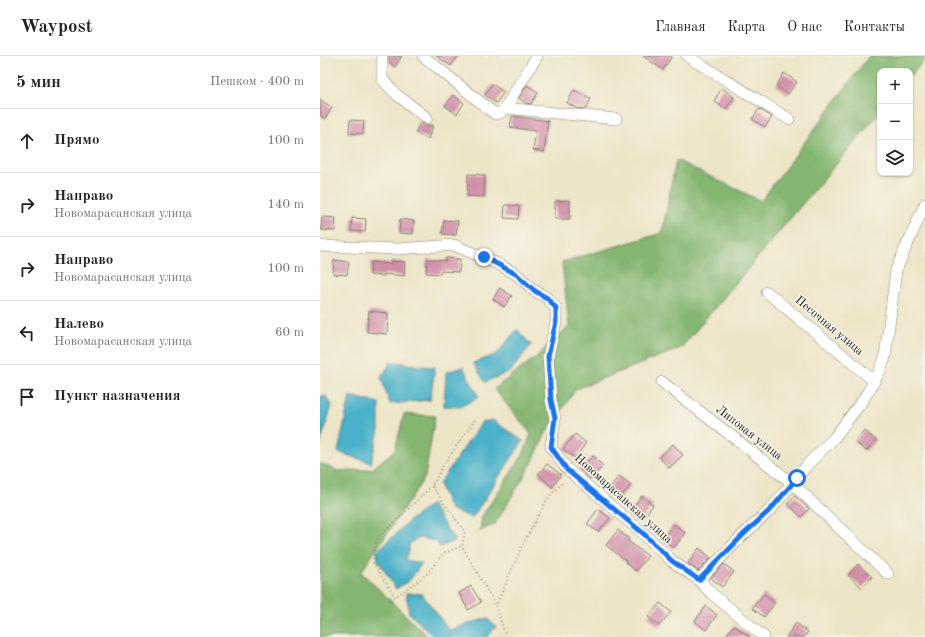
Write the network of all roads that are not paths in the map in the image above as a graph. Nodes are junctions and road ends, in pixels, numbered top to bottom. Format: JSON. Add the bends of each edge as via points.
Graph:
{"nodes":[{"id":1,"x":382,"y":56,"type":"edge"},
{"id":2,"x":424,"y":56,"type":"edge"},
{"id":3,"x":537,"y":56,"type":"edge"},
{"id":4,"x":688,"y":56,"type":"edge"},
{"id":5,"x":505,"y":108,"type":"junction"},
{"id":6,"x":427,"y":118,"type":"dead end"},
{"id":7,"x":616,"y":119,"type":"dead end"},
{"id":8,"x":789,"y":119,"type":"dead end"},
{"id":9,"x":925,"y":204,"type":"edge"},
{"id":10,"x":320,"y":246,"type":"edge"},
{"id":11,"x":767,"y":292,"type":"dead end"},
{"id":12,"x":874,"y":381,"type":"junction"},
{"id":13,"x":662,"y":382,"type":"dead end"},
{"id":14,"x":792,"y":483,"type":"junction"},
{"id":15,"x":888,"y":574,"type":"dead end"},
{"id":16,"x":699,"y":580,"type":"junction"},
{"id":17,"x":764,"y":637,"type":"edge"}],
"edges":[{"from":1,"to":6,"type":"street","via":[[382,79],[397,95]]},
{"from":2,"to":5,"type":"street","via":[[495,114]]},
{"from":3,"to":5,"type":"street"},
{"from":4,"to":8,"type":"street"},
{"from":5,"to":7,"type":"street"},
{"from":9,"to":12,"type":"street","via":[[896,270],[885,357]]},
{"from":10,"to":16,"type":"street","name":"Новомарасанская улица","via":[[398,250],[454,245],[516,274],[547,298],[556,308],[556,322],[548,356],[555,418],[551,447],[567,470],[644,534],[672,561]]},
{"from":11,"to":12,"type":"street","name":"Песочная улица"},
{"from":12,"to":14,"type":"street","via":[[834,438]]},
{"from":13,"to":14,"type":"street","name":"Липовая улица"},
{"from":14,"to":15,"type":"street","name":"Липовая улица"},
{"from":14,"to":16,"type":"street","via":[[771,509]]},
{"from":16,"to":17,"type":"street","name":"Новомарасанская улица"}]}
